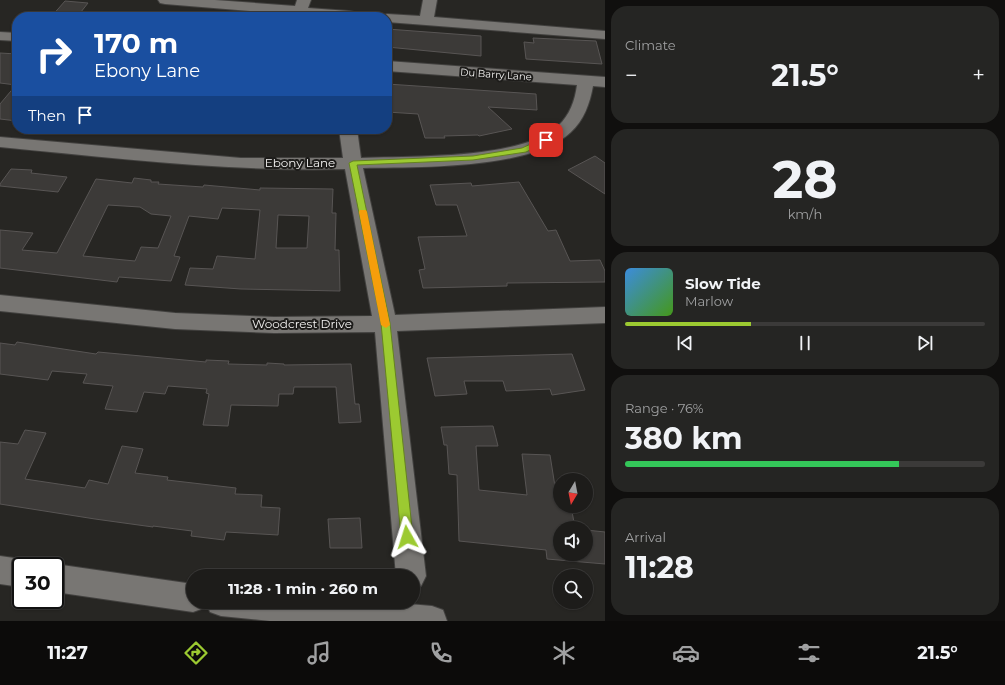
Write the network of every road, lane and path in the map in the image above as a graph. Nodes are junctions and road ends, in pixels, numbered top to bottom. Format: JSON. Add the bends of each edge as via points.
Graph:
{"nodes":[{"id":1,"x":165,"y":0,"type":"edge"},
{"id":2,"x":430,"y":0,"type":"edge"},
{"id":3,"x":223,"y":2,"type":"edge"},
{"id":4,"x":302,"y":5,"type":"edge"},
{"id":5,"x":335,"y":12,"type":"edge"},
{"id":6,"x":509,"y":16,"type":"dead end"},
{"id":7,"x":392,"y":18,"type":"edge"},
{"id":8,"x":426,"y":21,"type":"junction"},
{"id":9,"x":605,"y":23,"type":"edge"},
{"id":10,"x":0,"y":36,"type":"edge"},
{"id":11,"x":605,"y":36,"type":"edge"},
{"id":12,"x":12,"y":37,"type":"edge"},
{"id":13,"x":392,"y":66,"type":"edge"},
{"id":14,"x":586,"y":81,"type":"junction"},
{"id":15,"x":605,"y":82,"type":"edge"},
{"id":16,"x":349,"y":134,"type":"edge"},
{"id":17,"x":0,"y":142,"type":"edge"},
{"id":18,"x":353,"y":163,"type":"junction"},
{"id":19,"x":0,"y":303,"type":"edge"},
{"id":20,"x":605,"y":314,"type":"edge"},
{"id":21,"x":386,"y":323,"type":"junction"},
{"id":22,"x":410,"y":569,"type":"edge"},
{"id":23,"x":0,"y":570,"type":"edge"},
{"id":24,"x":12,"y":572,"type":"edge"},
{"id":25,"x":64,"y":579,"type":"edge"},
{"id":26,"x":186,"y":597,"type":"edge"},
{"id":27,"x":319,"y":609,"type":"edge"},
{"id":28,"x":417,"y":616,"type":"edge"}],
"edges":[{"from":1,"to":3,"type":"street"},
{"from":2,"to":8,"type":"street"},
{"from":3,"to":4,"type":"street"},
{"from":4,"to":5,"type":"street"},
{"from":6,"to":9,"type":"street"},
{"from":7,"to":8,"type":"street"},
{"from":8,"to":11,"type":"street"},
{"from":10,"to":12,"type":"street"},
{"from":13,"to":14,"type":"street","name":"Du Barry Lane"},
{"from":14,"to":15,"type":"street","name":"Du Barry Lane"},
{"from":14,"to":18,"type":"street","name":"Ebony Lane","via":[[584,96],[575,117],[558,134],[524,150],[473,158]]},
{"from":16,"to":18,"type":"street"},
{"from":17,"to":18,"type":"street","name":"Ebony Lane","via":[[242,163]]},
{"from":18,"to":21,"type":"street"},
{"from":19,"to":21,"type":"street","name":"Woodcrest Drive","via":[[175,321],[274,325]]},
{"from":20,"to":21,"type":"street","name":"Woodcrest Drive"},
{"from":21,"to":22,"type":"street"},
{"from":23,"to":24,"type":"street"},
{"from":25,"to":26,"type":"street"},
{"from":27,"to":28,"type":"street"}]}
